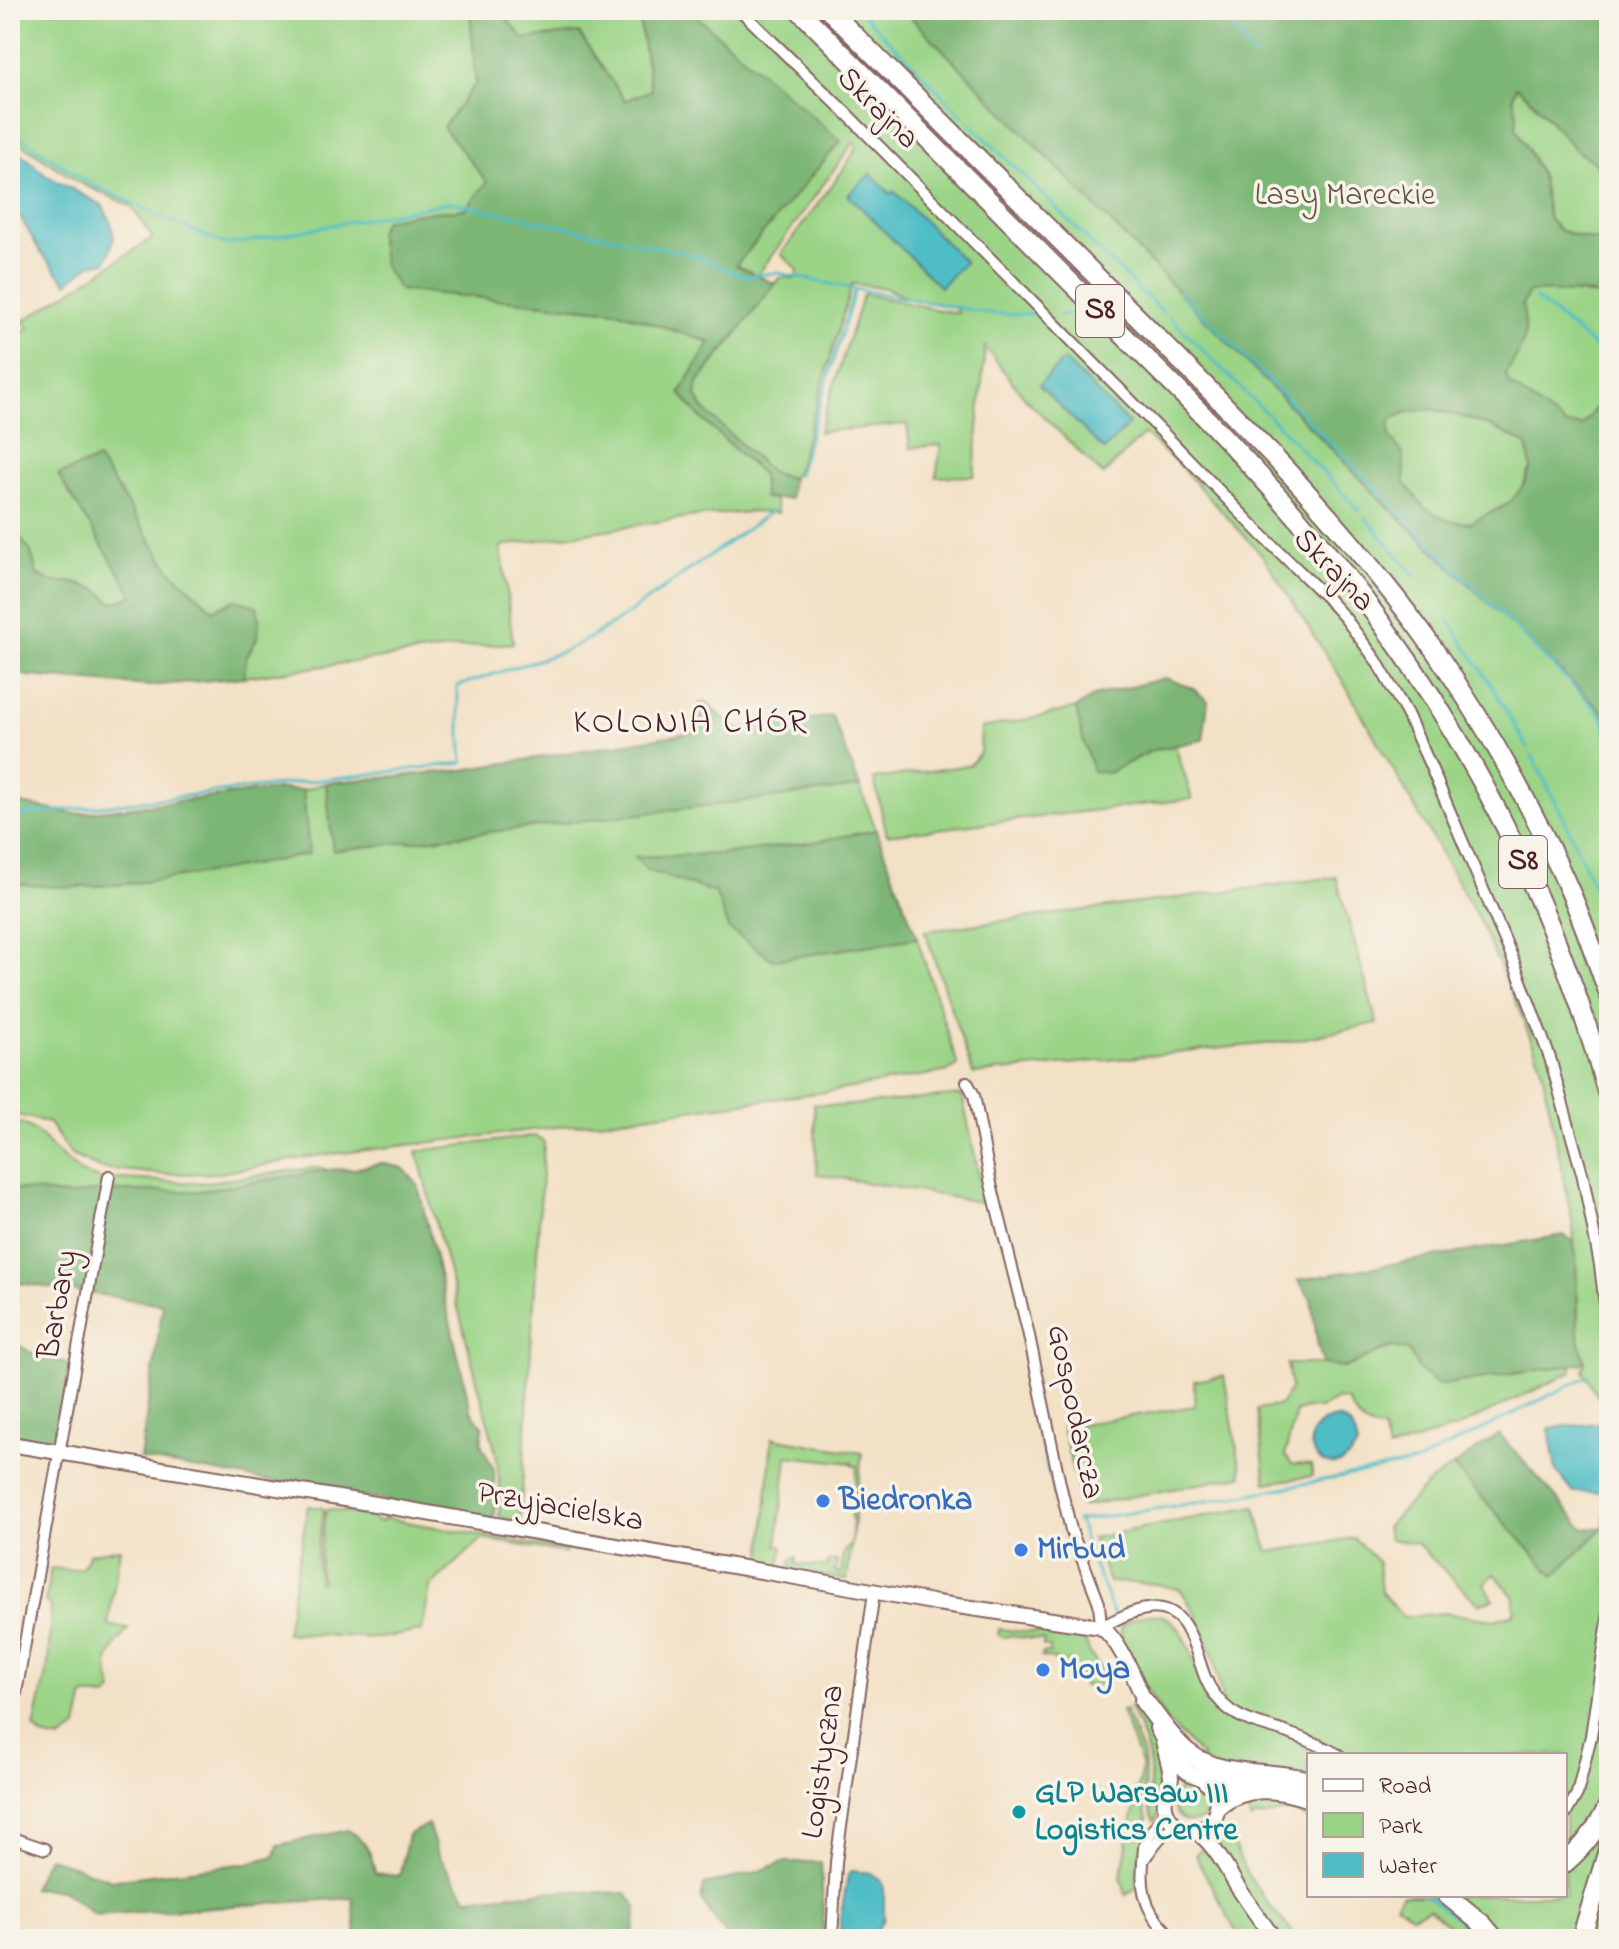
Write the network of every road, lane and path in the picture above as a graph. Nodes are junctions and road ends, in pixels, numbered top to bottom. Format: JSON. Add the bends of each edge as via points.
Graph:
{"nodes":[{"id":1,"x":740,"y":10,"type":"edge"},
{"id":2,"x":799,"y":10,"type":"edge"},
{"id":3,"x":829,"y":10,"type":"edge"},
{"id":4,"x":1609,"y":994,"type":"edge"},
{"id":5,"x":967,"y":1082,"type":"dead end"},
{"id":6,"x":1609,"y":1099,"type":"edge"},
{"id":7,"x":109,"y":1176,"type":"dead end"},
{"id":8,"x":1609,"y":1337,"type":"edge"},
{"id":9,"x":10,"y":1444,"type":"edge"},
{"id":10,"x":59,"y":1453,"type":"junction"},
{"id":11,"x":874,"y":1592,"type":"junction"},
{"id":12,"x":1609,"y":1614,"type":"edge"},
{"id":13,"x":1101,"y":1627,"type":"junction"},
{"id":14,"x":1144,"y":1701,"type":"junction"},
{"id":15,"x":10,"y":1726,"type":"edge"},
{"id":16,"x":1163,"y":1740,"type":"junction"},
{"id":17,"x":1335,"y":1753,"type":"edge"},
{"id":18,"x":1259,"y":1773,"type":"junction"},
{"id":19,"x":1200,"y":1778,"type":"junction"},
{"id":20,"x":1307,"y":1780,"type":"edge"},
{"id":21,"x":1170,"y":1787,"type":"junction"},
{"id":22,"x":1307,"y":1797,"type":"edge"},
{"id":23,"x":1609,"y":1804,"type":"edge"},
{"id":24,"x":1166,"y":1811,"type":"junction"},
{"id":25,"x":1567,"y":1812,"type":"edge"},
{"id":26,"x":1216,"y":1813,"type":"junction"},
{"id":27,"x":1177,"y":1826,"type":"junction"},
{"id":28,"x":1194,"y":1830,"type":"junction"},
{"id":29,"x":10,"y":1837,"type":"edge"},
{"id":30,"x":1609,"y":1847,"type":"edge"},
{"id":31,"x":45,"y":1849,"type":"dead end"},
{"id":32,"x":1144,"y":1859,"type":"junction"},
{"id":33,"x":1567,"y":1861,"type":"edge"},
{"id":34,"x":1223,"y":1862,"type":"junction"},
{"id":35,"x":1449,"y":1897,"type":"edge"},
{"id":36,"x":832,"y":1939,"type":"edge"},
{"id":37,"x":1175,"y":1939,"type":"edge"},
{"id":38,"x":1275,"y":1939,"type":"edge"},
{"id":39,"x":1495,"y":1939,"type":"edge"},
{"id":40,"x":1581,"y":1939,"type":"edge"}],
"edges":[{"from":1,"to":8,"type":"street","name":"Skrajna","via":[[1325,596],[1376,660],[1430,765],[1550,1058],[1583,1177]]},
{"from":2,"to":6,"type":"highway","number":"S8","via":[[1264,479],[1384,626],[1438,705],[1527,870],[1561,951]]},
{"from":3,"to":4,"type":"highway","number":"S8","via":[[1215,394],[1334,523],[1406,611],[1476,714],[1531,812],[1573,898]]},
{"from":5,"to":13,"type":"street","name":"Gospodarcza","via":[[1064,1500],[1099,1603]]},
{"from":7,"to":10,"type":"street","name":"Barbary"},
{"from":9,"to":10,"type":"street","name":"Przyjacielska"},
{"from":10,"to":11,"type":"street","name":"Przyjacielska"},
{"from":10,"to":15,"type":"street","name":"Barbary"},
{"from":11,"to":13,"type":"street","name":"Przyjacielska"},
{"from":11,"to":36,"type":"street","name":"Logistyczna","via":[[836,1862]]},
{"from":12,"to":25,"type":"street","via":[[1591,1736],[1577,1794]]},
{"from":13,"to":14,"type":"street","name":"Gospodarcza","via":[[1115,1642]]},
{"from":13,"to":17,"type":"street","via":[[1147,1608],[1171,1613],[1189,1631],[1204,1676],[1229,1710]]},
{"from":14,"to":16,"type":"street","name":"Gospodarcza"},
{"from":14,"to":18,"type":"highway","via":[[1176,1742],[1200,1761]]},
{"from":16,"to":19,"type":"street","name":"Gospodarcza","via":[[1179,1764]]},
{"from":16,"to":21,"type":"street","name":"Gospodarcza"},
{"from":18,"to":19,"type":"highway","via":[[1222,1783]]},
{"from":18,"to":20,"type":"highway"},
{"from":19,"to":21,"type":"street","via":[[1180,1778]]},
{"from":19,"to":26,"type":"street","name":"Gospodarcza","via":[[1216,1792]]},
{"from":21,"to":24,"type":"street","name":"Gospodarcza"},
{"from":22,"to":26,"type":"highway","via":[[1254,1790],[1238,1793]]},
{"from":23,"to":33,"type":"highway","via":[[1591,1837]]},
{"from":24,"to":27,"type":"street"},
{"from":24,"to":32,"type":"street","via":[[1145,1844]]},
{"from":26,"to":28,"type":"street"},
{"from":26,"to":34,"type":"street","name":"Gospodarcza"},
{"from":27,"to":28,"type":"street"},
{"from":27,"to":32,"type":"street","via":[[1161,1836]]},
{"from":28,"to":34,"type":"street"},
{"from":29,"to":31,"type":"street"},
{"from":30,"to":40,"type":"highway"},
{"from":32,"to":37,"type":"street","via":[[1145,1901]]},
{"from":34,"to":38,"type":"street"},
{"from":35,"to":39,"type":"highway"}]}
